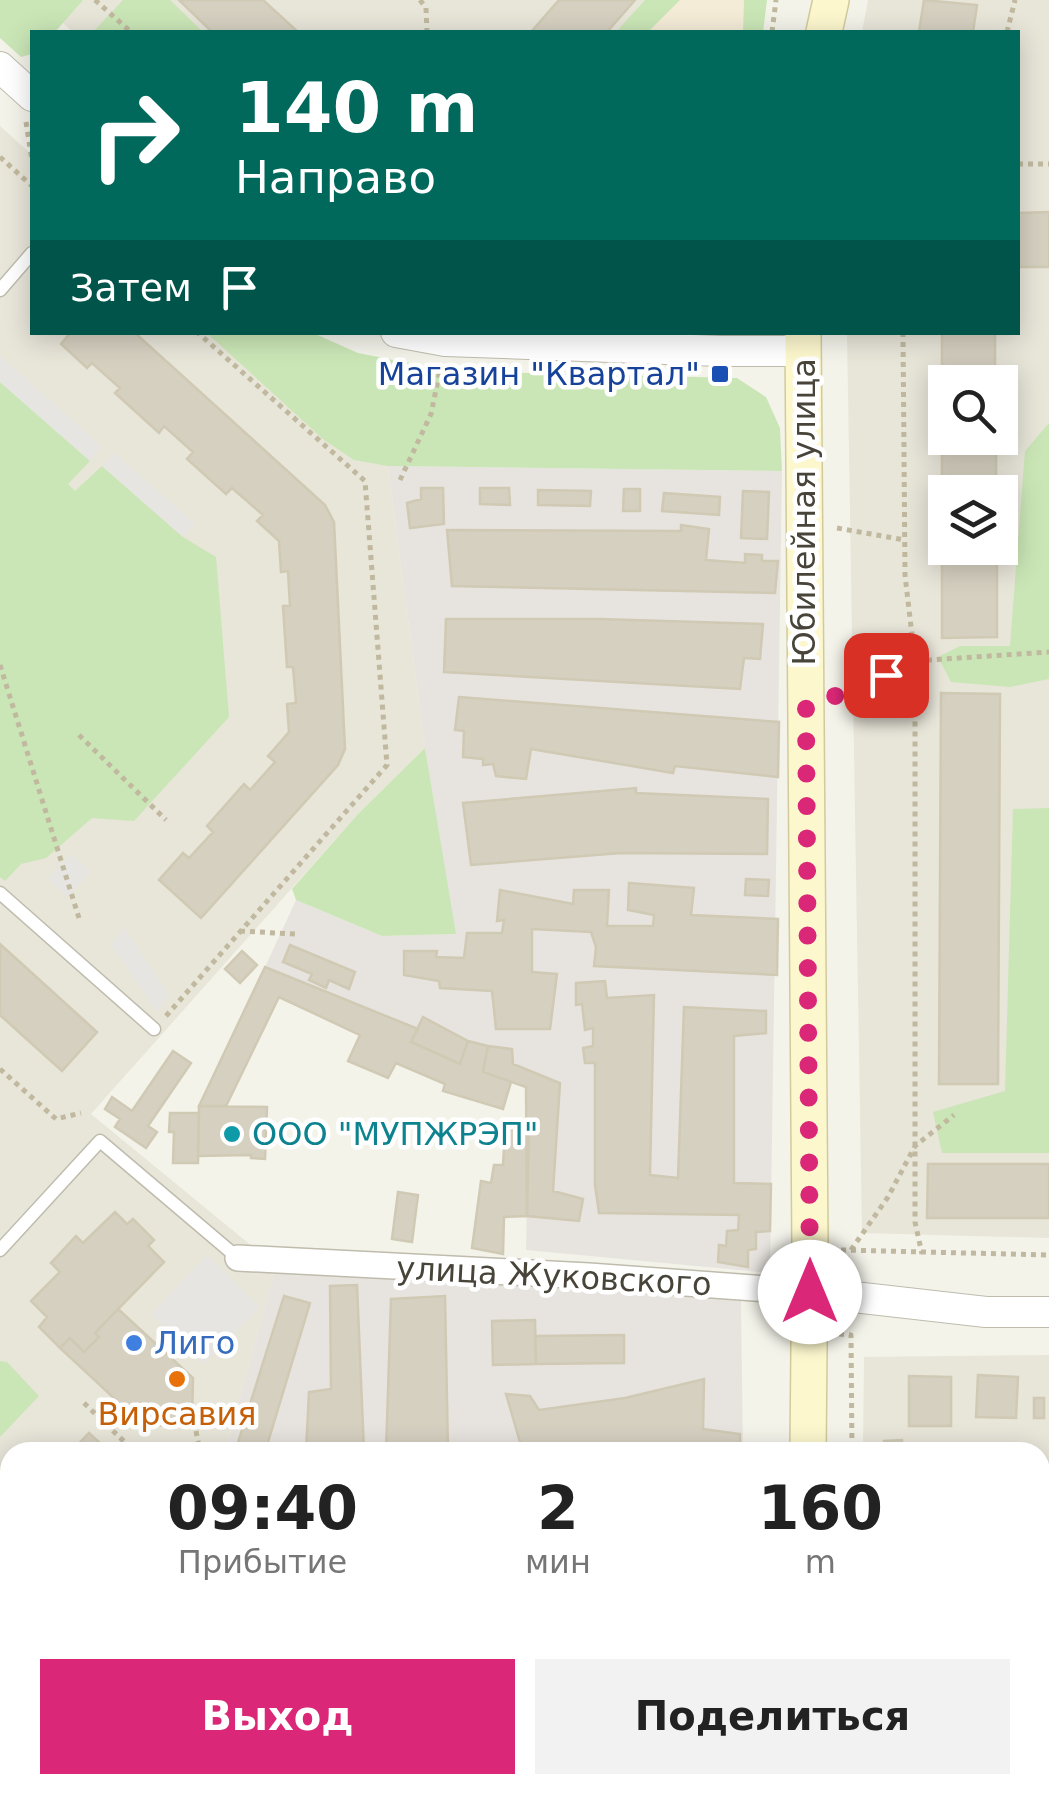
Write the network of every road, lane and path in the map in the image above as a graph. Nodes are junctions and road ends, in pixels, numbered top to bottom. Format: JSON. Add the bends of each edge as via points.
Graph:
{"nodes":[{"id":1,"x":96,"y":0,"type":"edge"},
{"id":2,"x":420,"y":0,"type":"edge"},
{"id":3,"x":776,"y":0,"type":"edge"},
{"id":4,"x":831,"y":0,"type":"edge"},
{"id":5,"x":1014,"y":0,"type":"edge"},
{"id":6,"x":129,"y":30,"type":"edge"},
{"id":7,"x":426,"y":30,"type":"edge"},
{"id":8,"x":772,"y":30,"type":"edge"},
{"id":9,"x":824,"y":30,"type":"edge"},
{"id":10,"x":1007,"y":30,"type":"edge"},
{"id":11,"x":0,"y":67,"type":"edge"},
{"id":12,"x":29,"y":106,"type":"edge"},
{"id":13,"x":0,"y":157,"type":"edge"},
{"id":14,"x":1020,"y":164,"type":"edge"},
{"id":15,"x":1049,"y":164,"type":"edge"},
{"id":16,"x":30,"y":184,"type":"edge"},
{"id":17,"x":30,"y":255,"type":"edge"},
{"id":18,"x":0,"y":290,"type":"edge"},
{"id":19,"x":199,"y":335,"type":"edge"},
{"id":20,"x":411,"y":335,"type":"edge"},
{"id":21,"x":903,"y":335,"type":"edge"},
{"id":22,"x":445,"y":342,"type":"junction"},
{"id":23,"x":803,"y":342,"type":"edge"},
{"id":24,"x":400,"y":480,"type":"dead end"},
{"id":25,"x":804,"y":523,"type":"junction"},
{"id":26,"x":904,"y":540,"type":"junction"},
{"id":27,"x":1049,"y":652,"type":"edge"},
{"id":28,"x":915,"y":662,"type":"junction"},
{"id":29,"x":0,"y":665,"type":"edge"},
{"id":30,"x":806,"y":708,"type":"junction"},
{"id":31,"x":79,"y":736,"type":"dead end"},
{"id":32,"x":166,"y":820,"type":"dead end"},
{"id":33,"x":0,"y":893,"type":"edge"},
{"id":34,"x":79,"y":918,"type":"dead end"},
{"id":35,"x":240,"y":930,"type":"junction"},
{"id":36,"x":295,"y":934,"type":"dead end"},
{"id":37,"x":154,"y":1029,"type":"joint"},
{"id":38,"x":0,"y":1069,"type":"edge"},
{"id":39,"x":82,"y":1113,"type":"dead end"},
{"id":40,"x":954,"y":1114,"type":"dead end"},
{"id":41,"x":915,"y":1146,"type":"junction"},
{"id":42,"x":0,"y":1250,"type":"edge"},
{"id":43,"x":841,"y":1250,"type":"dead end"},
{"id":44,"x":851,"y":1250,"type":"junction"},
{"id":45,"x":922,"y":1254,"type":"junction"},
{"id":46,"x":1049,"y":1255,"type":"edge"},
{"id":47,"x":238,"y":1258,"type":"joint"},
{"id":48,"x":810,"y":1292,"type":"junction"},
{"id":49,"x":1049,"y":1312,"type":"edge"},
{"id":50,"x":836,"y":1333,"type":"dead end"},
{"id":51,"x":84,"y":1403,"type":"dead end"},
{"id":52,"x":196,"y":1431,"type":"dead end"},
{"id":53,"x":125,"y":1442,"type":"edge"},
{"id":54,"x":198,"y":1442,"type":"edge"},
{"id":55,"x":808,"y":1442,"type":"edge"},
{"id":56,"x":852,"y":1442,"type":"edge"}],
"edges":[{"from":1,"to":6,"type":"path"},
{"from":2,"to":7,"type":"path"},
{"from":3,"to":8,"type":"path"},
{"from":4,"to":9,"type":"main road"},
{"from":5,"to":10,"type":"path"},
{"from":11,"to":12,"type":"street"},
{"from":13,"to":16,"type":"path"},
{"from":14,"to":15,"type":"path"},
{"from":17,"to":18,"type":"lane"},
{"from":19,"to":35,"type":"path","via":[[364,481],[387,765]]},
{"from":20,"to":22,"type":"street"},
{"from":21,"to":26,"type":"path"},
{"from":22,"to":23,"type":"street","via":[[720,351]]},
{"from":22,"to":24,"type":"path","via":[[431,414]]},
{"from":23,"to":25,"type":"main road","name":"Юбилейная улица"},
{"from":25,"to":26,"type":"path"},
{"from":25,"to":30,"type":"main road","name":"Юбилейная улица"},
{"from":26,"to":28,"type":"path"},
{"from":27,"to":28,"type":"path"},
{"from":28,"to":30,"type":"path"},
{"from":28,"to":41,"type":"path"},
{"from":29,"to":34,"type":"path"},
{"from":30,"to":48,"type":"main road","name":"Юбилейная улица"},
{"from":31,"to":32,"type":"path"},
{"from":33,"to":37,"type":"lane"},
{"from":35,"to":36,"type":"path"},
{"from":35,"to":37,"type":"path"},
{"from":38,"to":39,"type":"path","via":[[56,1119]]},
{"from":40,"to":41,"type":"path"},
{"from":41,"to":44,"type":"path"},
{"from":41,"to":45,"type":"path"},
{"from":42,"to":47,"type":"lane","via":[[100,1141]]},
{"from":43,"to":44,"type":"path"},
{"from":44,"to":45,"type":"path"},
{"from":45,"to":46,"type":"path"},
{"from":47,"to":48,"type":"street","name":"улица Жуковского"},
{"from":48,"to":49,"type":"street","name":"улица Жуковского","via":[[986,1312]]},
{"from":48,"to":55,"type":"main road","name":"Юбилейная улица"},
{"from":50,"to":56,"type":"path","via":[[851,1335]]},
{"from":51,"to":53,"type":"path"},
{"from":52,"to":54,"type":"path"}]}
